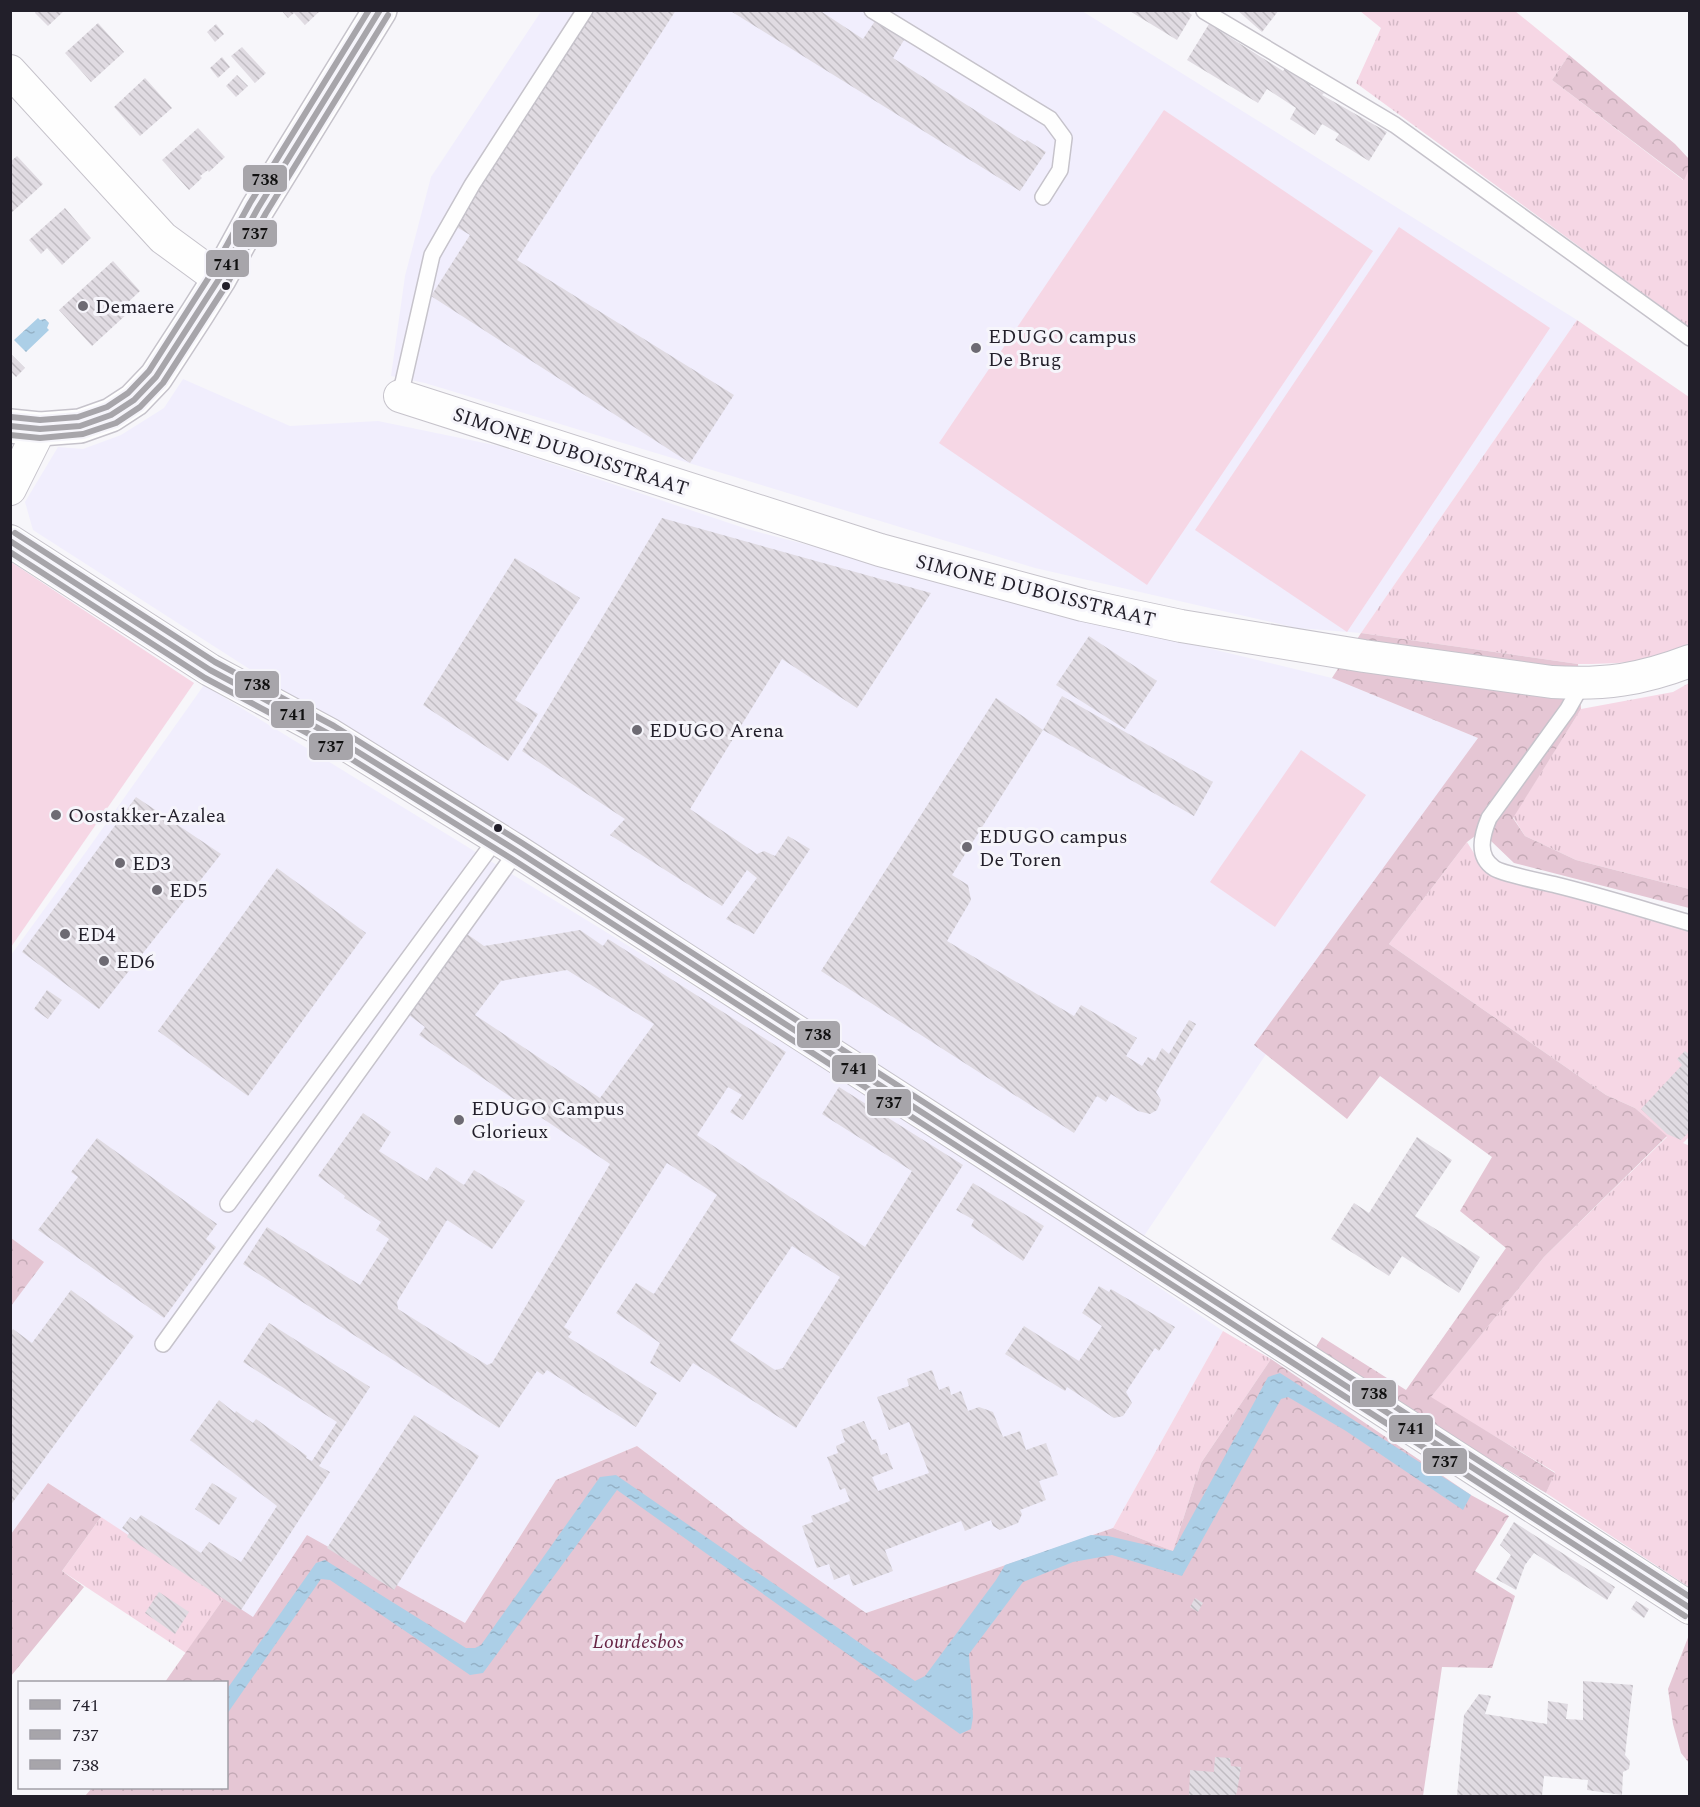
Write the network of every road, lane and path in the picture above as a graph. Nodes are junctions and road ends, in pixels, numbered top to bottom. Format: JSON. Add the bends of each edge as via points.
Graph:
{"nodes":[{"id":1,"x":585,"y":10,"type":"edge"},
{"id":2,"x":872,"y":10,"type":"edge"},
{"id":3,"x":378,"y":11,"type":"edge"},
{"id":4,"x":1203,"y":11,"type":"edge"},
{"id":5,"x":10,"y":71,"type":"edge"},
{"id":6,"x":1043,"y":197,"type":"dead end"},
{"id":7,"x":219,"y":279,"type":"junction"},
{"id":8,"x":1689,"y":338,"type":"edge"},
{"id":9,"x":400,"y":396,"type":"joint"},
{"id":10,"x":25,"y":428,"type":"edge"},
{"id":11,"x":10,"y":489,"type":"edge"},
{"id":12,"x":10,"y":541,"type":"edge"},
{"id":13,"x":1689,"y":661,"type":"edge"},
{"id":14,"x":1582,"y":684,"type":"junction"},
{"id":15,"x":507,"y":844,"type":"junction"},
{"id":16,"x":1689,"y":923,"type":"edge"},
{"id":17,"x":228,"y":1204,"type":"dead end"},
{"id":18,"x":163,"y":1344,"type":"dead end"},
{"id":19,"x":1689,"y":1608,"type":"edge"}],
"edges":[{"from":1,"to":9,"type":"lane","via":[[472,185],[432,255]]},
{"from":2,"to":6,"type":"lane","via":[[1050,119],[1064,138],[1060,170]]},
{"from":3,"to":7,"type":"street"},
{"from":4,"to":8,"type":"lane","via":[[1395,125]]},
{"from":5,"to":7,"type":"street","via":[[163,238]]},
{"from":7,"to":10,"type":"street","via":[[156,376],[134,400],[111,415],[80,426]]},
{"from":9,"to":14,"type":"street","name":"SIMONE DUBOISSTRAAT","via":[[880,550],[1083,605],[1181,626],[1364,656]]},
{"from":10,"to":11,"type":"street"},
{"from":12,"to":15,"type":"street","via":[[210,670],[329,734]]},
{"from":13,"to":14,"type":"street","name":"SIMONE DUBOISSTRAAT","via":[[1657,673]]},
{"from":14,"to":16,"type":"lane","via":[[1568,710],[1489,818],[1482,834],[1486,860],[1495,869]]},
{"from":15,"to":17,"type":"lane"},
{"from":15,"to":18,"type":"lane"},
{"from":15,"to":19,"type":"street"}]}
